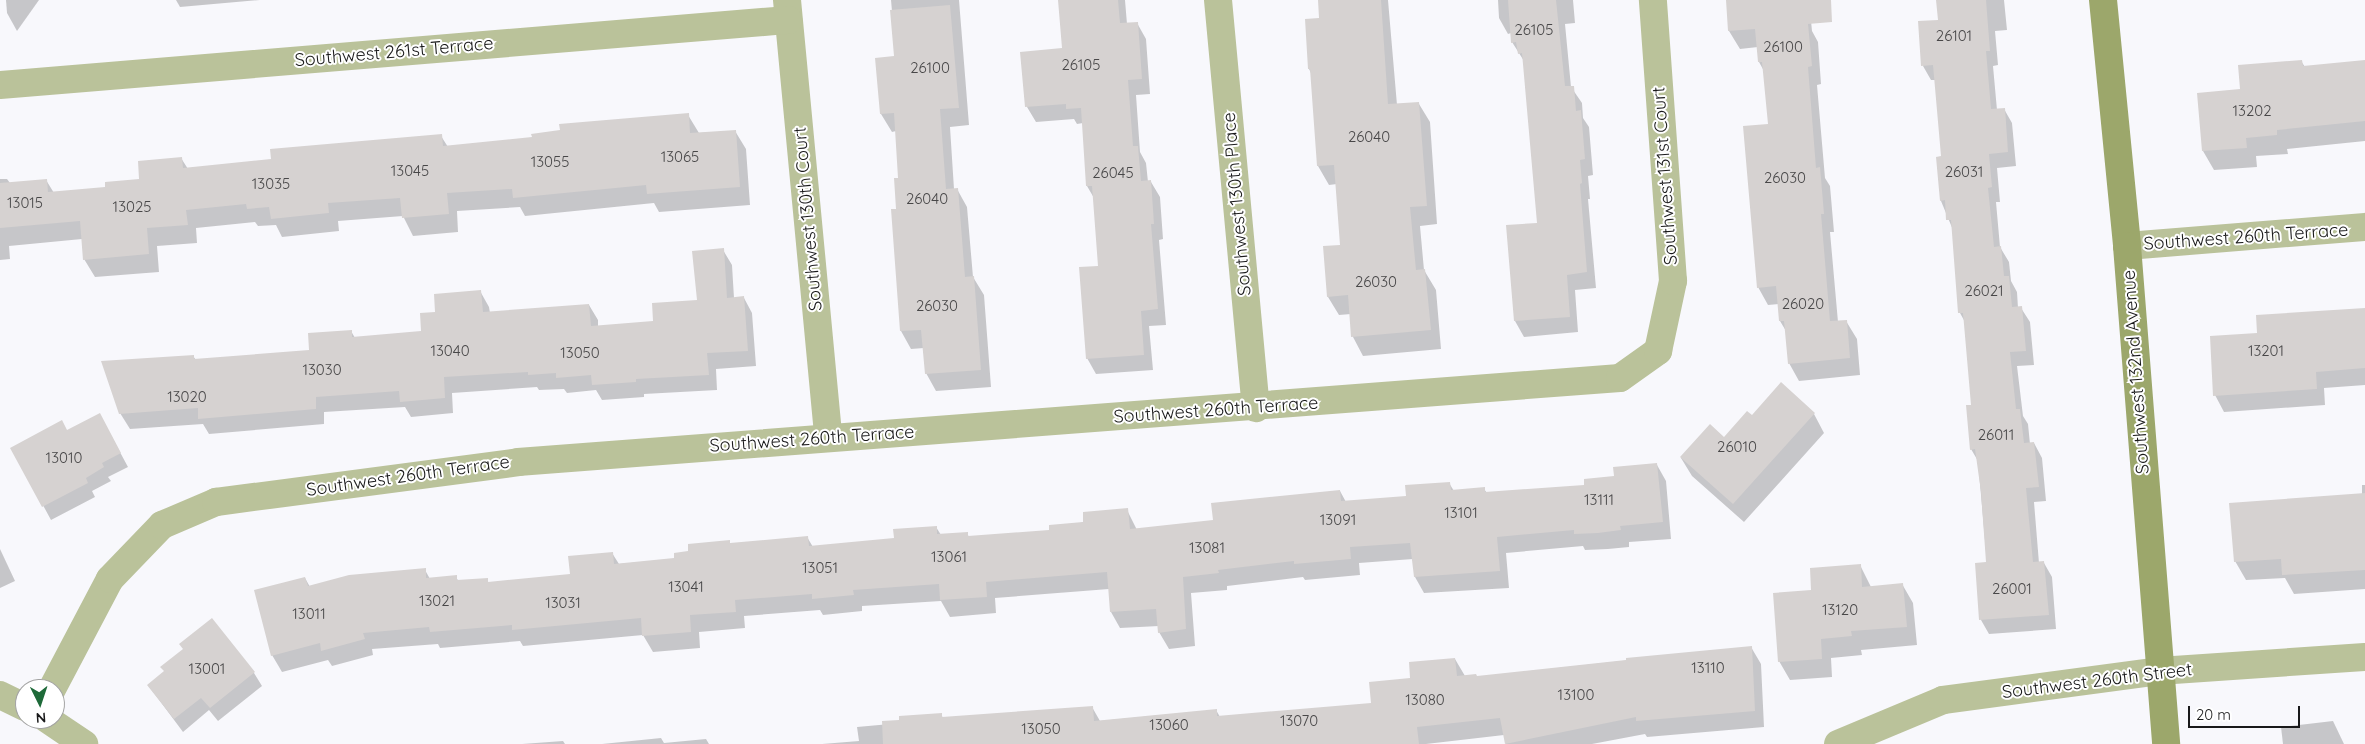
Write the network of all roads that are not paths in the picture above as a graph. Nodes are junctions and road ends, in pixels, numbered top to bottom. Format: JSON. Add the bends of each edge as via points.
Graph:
{"nodes":[{"id":1,"x":1218,"y":0,"type":"edge"},
{"id":2,"x":1652,"y":0,"type":"edge"},
{"id":3,"x":2103,"y":0,"type":"edge"},
{"id":4,"x":788,"y":10,"type":"edge"},
{"id":5,"x":0,"y":85,"type":"edge"},
{"id":6,"x":2365,"y":227,"type":"edge"},
{"id":7,"x":2127,"y":246,"type":"junction"},
{"id":8,"x":1658,"y":351,"type":"joint"},
{"id":9,"x":1256,"y":408,"type":"junction"},
{"id":10,"x":828,"y":438,"type":"junction"},
{"id":11,"x":2365,"y":657,"type":"edge"},
{"id":12,"x":2159,"y":671,"type":"junction"},
{"id":13,"x":57,"y":679,"type":"edge"},
{"id":14,"x":0,"y":695,"type":"edge"},
{"id":15,"x":15,"y":702,"type":"edge"},
{"id":16,"x":62,"y":729,"type":"edge"},
{"id":17,"x":84,"y":744,"type":"edge"},
{"id":18,"x":1838,"y":744,"type":"edge"},
{"id":19,"x":2166,"y":744,"type":"edge"}],
"edges":[{"from":1,"to":9,"type":"street","name":"Southwest 130th Place"},
{"from":2,"to":8,"type":"street","name":"Southwest 131st Court","via":[[1672,281]]},
{"from":3,"to":7,"type":"street","name":"Southwest 132nd Avenue"},
{"from":4,"to":5,"type":"street","name":"Southwest 261st Terrace"},
{"from":4,"to":10,"type":"street","name":"Southwest 130th Court"},
{"from":6,"to":7,"type":"street","name":"Southwest 260th Terrace"},
{"from":7,"to":12,"type":"street","name":"Southwest 132nd Avenue"},
{"from":8,"to":9,"type":"street","name":"Southwest 260th Terrace","via":[[1620,378]]},
{"from":9,"to":10,"type":"street","name":"Southwest 260th Terrace"},
{"from":10,"to":13,"type":"street","name":"Southwest 260th Terrace","via":[[518,462],[216,502],[162,525],[110,579]]},
{"from":11,"to":12,"type":"street","name":"Southwest 260th Street"},
{"from":12,"to":18,"type":"street","name":"Southwest 260th Street","via":[[1943,700]]},
{"from":12,"to":19,"type":"street","name":"Southwest 132nd Avenue"},
{"from":14,"to":15,"type":"street"},
{"from":16,"to":17,"type":"street"}]}
